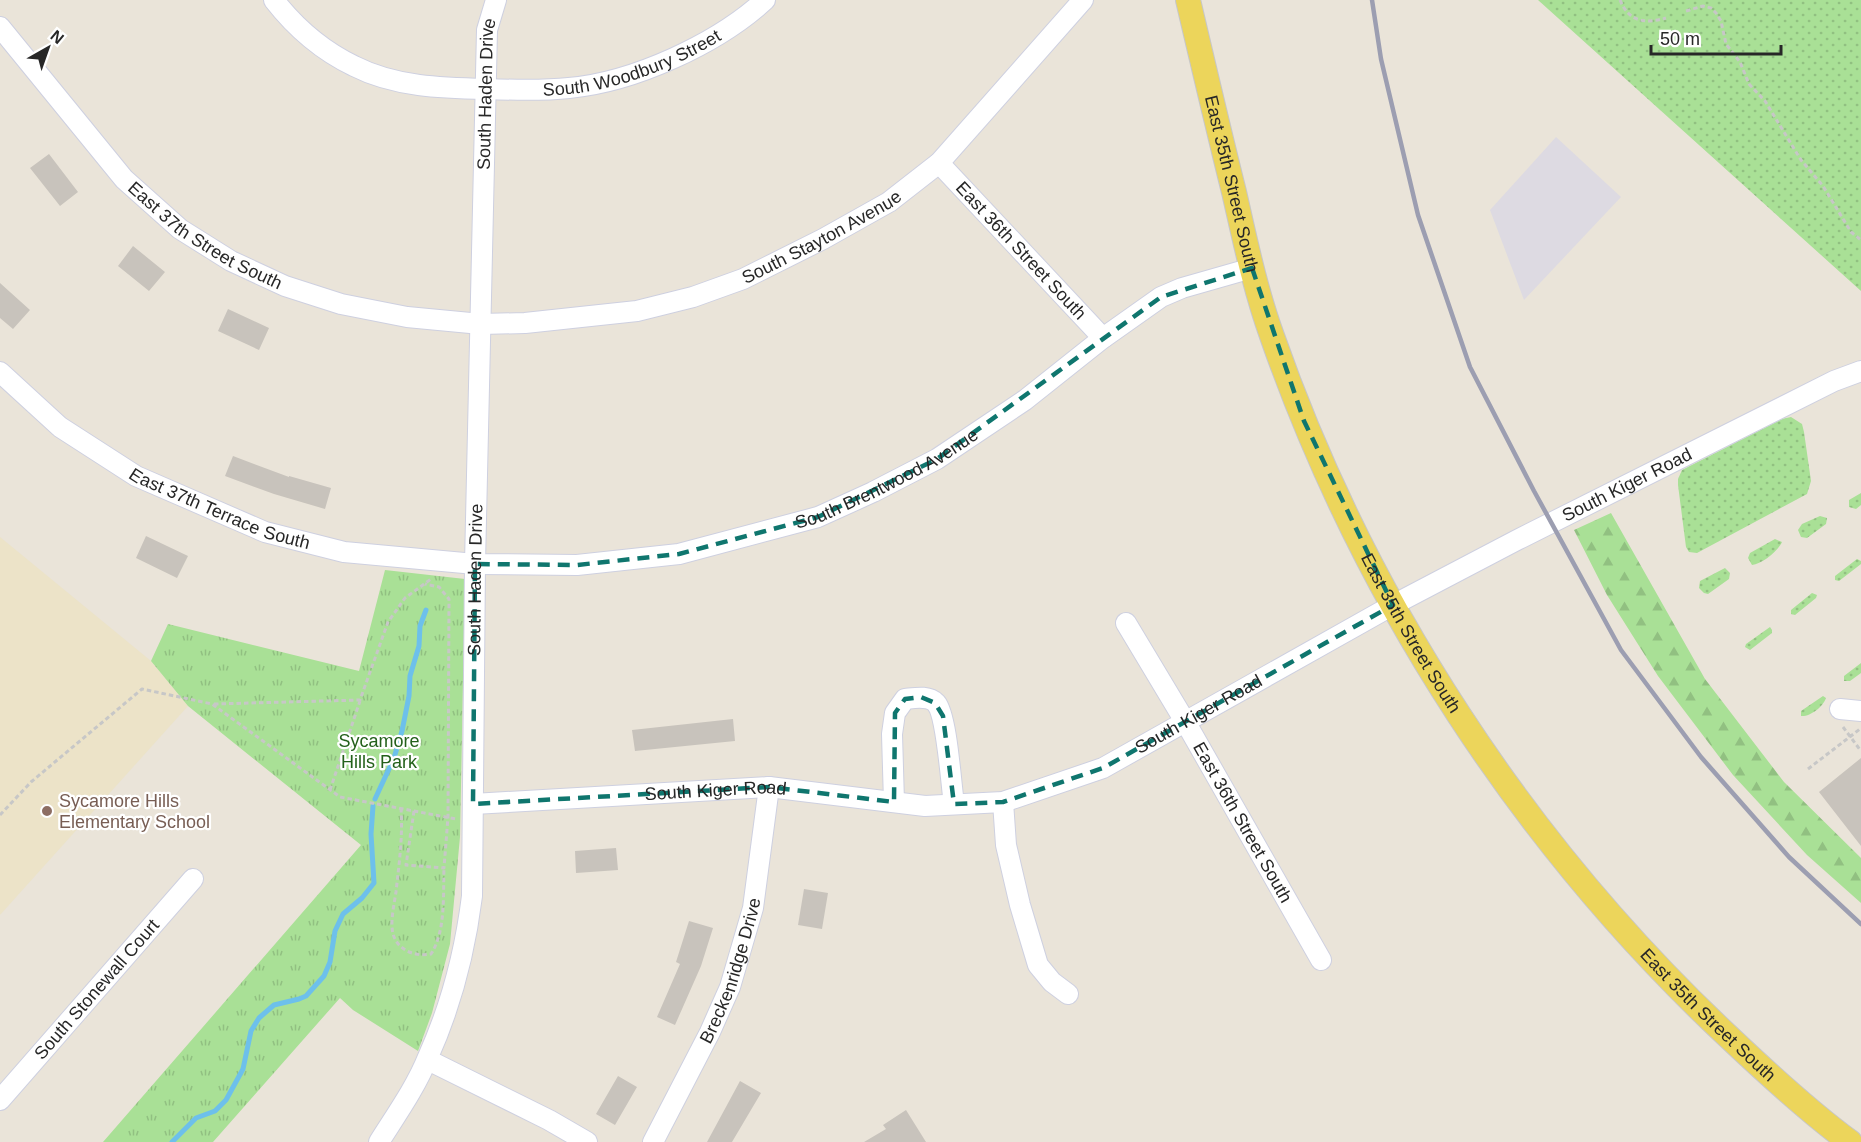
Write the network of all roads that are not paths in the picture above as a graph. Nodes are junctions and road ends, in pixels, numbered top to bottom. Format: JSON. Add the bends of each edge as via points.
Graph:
{"nodes":[{"id":1,"x":274,"y":0,"type":"edge"},
{"id":2,"x":496,"y":0,"type":"edge"},
{"id":3,"x":765,"y":0,"type":"edge"},
{"id":4,"x":1083,"y":0,"type":"edge"},
{"id":5,"x":1188,"y":0,"type":"edge"},
{"id":6,"x":0,"y":27,"type":"edge"},
{"id":7,"x":486,"y":89,"type":"junction"},
{"id":8,"x":939,"y":163,"type":"junction"},
{"id":9,"x":1252,"y":268,"type":"junction"},
{"id":10,"x":481,"y":324,"type":"junction"},
{"id":11,"x":1103,"y":339,"type":"junction"},
{"id":12,"x":1861,"y":371,"type":"edge"},
{"id":13,"x":0,"y":372,"type":"edge"},
{"id":14,"x":476,"y":564,"type":"junction"},
{"id":15,"x":1393,"y":605,"type":"junction"},
{"id":16,"x":1126,"y":623,"type":"dead end"},
{"id":17,"x":1186,"y":723,"type":"junction"},
{"id":18,"x":769,"y":788,"type":"junction"},
{"id":19,"x":894,"y":802,"type":"junction"},
{"id":20,"x":1003,"y":802,"type":"junction"},
{"id":21,"x":473,"y":804,"type":"junction"},
{"id":22,"x":954,"y":804,"type":"junction"},
{"id":23,"x":193,"y":879,"type":"dead end"},
{"id":24,"x":1321,"y":960,"type":"dead end"},
{"id":25,"x":1068,"y":994,"type":"dead end"},
{"id":26,"x":428,"y":1059,"type":"junction"},
{"id":27,"x":0,"y":1100,"type":"edge"},
{"id":28,"x":379,"y":1142,"type":"edge"},
{"id":29,"x":587,"y":1142,"type":"edge"},
{"id":30,"x":653,"y":1142,"type":"edge"},
{"id":31,"x":1850,"y":1142,"type":"edge"}],
"edges":[{"from":1,"to":7,"type":"street","name":"South Woodbury Street","via":[[318,45],[354,66],[408,84]]},
{"from":2,"to":7,"type":"street","name":"South Haden Drive","via":[[488,30]]},
{"from":3,"to":7,"type":"street","name":"South Woodbury Street","via":[[724,32],[668,62],[571,88]]},
{"from":4,"to":8,"type":"street","name":"South Stayton Avenue"},
{"from":5,"to":9,"type":"main road","name":"East 35th Street South"},
{"from":6,"to":10,"type":"street","name":"East 37th Street South","via":[[124,179],[180,229],[231,261],[341,304],[406,317]]},
{"from":7,"to":10,"type":"street","name":"South Haden Drive"},
{"from":8,"to":10,"type":"street","name":"South Stayton Avenue","via":[[889,202],[824,239],[743,279],[693,297],[637,311]]},
{"from":8,"to":11,"type":"street","name":"East 36th Street South"},
{"from":9,"to":11,"type":"street","name":"South Brentwood Avenue","via":[[1161,297]]},
{"from":9,"to":15,"type":"main road","name":"East 35th Street South","via":[[1271,334],[1304,421]]},
{"from":10,"to":14,"type":"street","name":"South Haden Drive"},
{"from":11,"to":14,"type":"street","name":"South Brentwood Avenue","via":[[1025,400],[937,459],[818,517],[680,554],[577,565]]},
{"from":12,"to":15,"type":"street","name":"South Kiger Road","via":[[1833,381]]},
{"from":13,"to":14,"type":"street","name":"East 37th Terrace South","via":[[60,428],[136,476],[265,532],[344,552]]},
{"from":14,"to":21,"type":"street","name":"South Haden Drive"},
{"from":15,"to":17,"type":"street","name":"South Kiger Road"},
{"from":15,"to":31,"type":"main road","name":"East 35th Street South","via":[[1447,697],[1499,774],[1629,935],[1769,1075]]},
{"from":16,"to":17,"type":"street","name":"East 36th Street South"},
{"from":17,"to":20,"type":"street","name":"South Kiger Road","via":[[1103,768]]},
{"from":17,"to":24,"type":"street","name":"East 36th Street South"},
{"from":18,"to":19,"type":"street","name":"South Kiger Road"},
{"from":18,"to":21,"type":"street","name":"South Kiger Road"},
{"from":18,"to":30,"type":"street","name":"Breckenridge Drive","via":[[753,908],[730,987]]},
{"from":19,"to":22,"type":"street","name":"South Kiger Road"},
{"from":19,"to":22,"type":"street","via":[[895,713],[905,699],[921,697],[936,703],[943,716]]},
{"from":20,"to":22,"type":"street","name":"South Kiger Road"},
{"from":20,"to":25,"type":"street","via":[[1006,845],[1038,965]]},
{"from":21,"to":26,"type":"street","name":"South Haden Drive","via":[[468,931],[451,1000]]},
{"from":23,"to":27,"type":"street","name":"South Stonewall Court"},
{"from":26,"to":28,"type":"street","name":"South Haden Drive"},
{"from":26,"to":29,"type":"street"}]}
